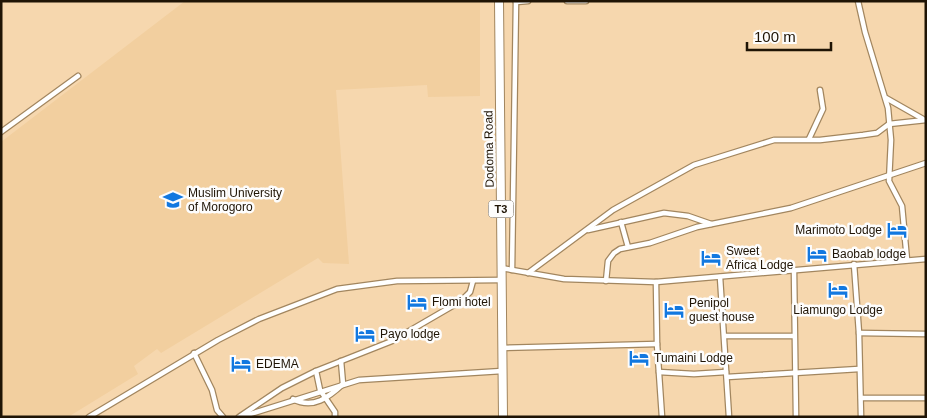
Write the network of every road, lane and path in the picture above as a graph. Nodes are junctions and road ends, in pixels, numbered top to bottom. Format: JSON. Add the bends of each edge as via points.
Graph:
{"nodes":[{"id":1,"x":499,"y":1,"type":"edge"},
{"id":2,"x":528,"y":1,"type":"edge"},
{"id":3,"x":567,"y":1,"type":"edge"},
{"id":4,"x":586,"y":1,"type":"edge"},
{"id":5,"x":858,"y":1,"type":"edge"},
{"id":6,"x":516,"y":2,"type":"edge"},
{"id":7,"x":78,"y":76,"type":"dead end"},
{"id":8,"x":820,"y":90,"type":"dead end"},
{"id":9,"x":886,"y":98,"type":"junction"},
{"id":10,"x":925,"y":120,"type":"edge"},
{"id":11,"x":889,"y":124,"type":"junction"},
{"id":12,"x":1,"y":132,"type":"edge"},
{"id":13,"x":810,"y":139,"type":"junction"},
{"id":14,"x":926,"y":163,"type":"edge"},
{"id":15,"x":889,"y":176,"type":"junction"},
{"id":16,"x":621,"y":222,"type":"junction"},
{"id":17,"x":714,"y":225,"type":"junction"},
{"id":18,"x":584,"y":230,"type":"junction"},
{"id":19,"x":628,"y":247,"type":"junction"},
{"id":20,"x":926,"y":259,"type":"edge"},
{"id":21,"x":907,"y":260,"type":"junction"},
{"id":22,"x":854,"y":264,"type":"junction"},
{"id":23,"x":501,"y":268,"type":"junction"},
{"id":24,"x":512,"y":270,"type":"junction"},
{"id":25,"x":794,"y":270,"type":"junction"},
{"id":26,"x":528,"y":273,"type":"junction"},
{"id":27,"x":720,"y":277,"type":"junction"},
{"id":28,"x":501,"y":280,"type":"junction"},
{"id":29,"x":473,"y":281,"type":"junction"},
{"id":30,"x":606,"y":281,"type":"junction"},
{"id":31,"x":656,"y":282,"type":"junction"},
{"id":32,"x":859,"y":334,"type":"junction"},
{"id":33,"x":926,"y":334,"type":"edge"},
{"id":34,"x":725,"y":336,"type":"junction"},
{"id":35,"x":794,"y":336,"type":"junction"},
{"id":36,"x":657,"y":344,"type":"junction"},
{"id":37,"x":502,"y":348,"type":"junction"},
{"id":38,"x":194,"y":353,"type":"junction"},
{"id":39,"x":341,"y":361,"type":"junction"},
{"id":40,"x":859,"y":369,"type":"junction"},
{"id":41,"x":502,"y":370,"type":"junction"},
{"id":42,"x":316,"y":371,"type":"junction"},
{"id":43,"x":659,"y":372,"type":"junction"},
{"id":44,"x":796,"y":372,"type":"junction"},
{"id":45,"x":727,"y":374,"type":"junction"},
{"id":46,"x":344,"y":384,"type":"junction"},
{"id":47,"x":320,"y":390,"type":"junction"},
{"id":48,"x":860,"y":398,"type":"junction"},
{"id":49,"x":926,"y":398,"type":"edge"},
{"id":50,"x":293,"y":399,"type":"junction"},
{"id":51,"x":326,"y":399,"type":"junction"},
{"id":52,"x":89,"y":417,"type":"edge"},
{"id":53,"x":223,"y":417,"type":"edge"},
{"id":54,"x":240,"y":417,"type":"edge"},
{"id":55,"x":335,"y":417,"type":"edge"},
{"id":56,"x":503,"y":417,"type":"edge"},
{"id":57,"x":662,"y":417,"type":"edge"},
{"id":58,"x":729,"y":417,"type":"edge"},
{"id":59,"x":796,"y":417,"type":"edge"},
{"id":60,"x":861,"y":417,"type":"edge"}],
"edges":[{"from":1,"to":23,"type":"highway","name":"Dodoma Road","number":"T3"},
{"from":2,"to":6,"type":"street"},
{"from":3,"to":4,"type":"street"},
{"from":5,"to":9,"type":"street","via":[[864,32]]},
{"from":6,"to":24,"type":"street"},
{"from":7,"to":12,"type":"street"},
{"from":8,"to":13,"type":"street","via":[[823,109]]},
{"from":9,"to":10,"type":"street"},
{"from":9,"to":11,"type":"street"},
{"from":10,"to":11,"type":"street"},
{"from":11,"to":13,"type":"street","via":[[873,134]]},
{"from":11,"to":15,"type":"street"},
{"from":13,"to":18,"type":"street","via":[[774,140],[694,165]]},
{"from":14,"to":15,"type":"street"},
{"from":15,"to":17,"type":"street","via":[[791,208]]},
{"from":15,"to":21,"type":"street","via":[[902,206]]},
{"from":16,"to":17,"type":"street","via":[[664,213],[688,216]]},
{"from":16,"to":18,"type":"street"},
{"from":16,"to":19,"type":"street"},
{"from":17,"to":19,"type":"street"},
{"from":18,"to":26,"type":"street"},
{"from":19,"to":30,"type":"street","via":[[614,252],[608,261]]},
{"from":20,"to":21,"type":"street"},
{"from":21,"to":22,"type":"street"},
{"from":22,"to":25,"type":"street"},
{"from":22,"to":32,"type":"street"},
{"from":23,"to":24,"type":"street"},
{"from":23,"to":28,"type":"highway","name":"Dodoma Road","number":"T3"},
{"from":24,"to":26,"type":"street"},
{"from":25,"to":27,"type":"street"},
{"from":25,"to":35,"type":"street"},
{"from":26,"to":30,"type":"street"},
{"from":27,"to":31,"type":"street"},
{"from":27,"to":34,"type":"street"},
{"from":28,"to":29,"type":"street"},
{"from":28,"to":37,"type":"highway","name":"Dodoma Road","number":"T3"},
{"from":29,"to":38,"type":"street","via":[[397,281],[337,289],[259,319]]},
{"from":29,"to":39,"type":"street","via":[[470,292],[461,301],[392,341]]},
{"from":30,"to":31,"type":"street"},
{"from":31,"to":36,"type":"street"},
{"from":32,"to":33,"type":"street"},
{"from":32,"to":40,"type":"street"},
{"from":34,"to":35,"type":"street"},
{"from":34,"to":45,"type":"street"},
{"from":35,"to":44,"type":"street"},
{"from":36,"to":37,"type":"street"},
{"from":36,"to":43,"type":"street"},
{"from":37,"to":41,"type":"highway","name":"Dodoma Road","number":"T3"},
{"from":38,"to":52,"type":"street"},
{"from":38,"to":53,"type":"street","via":[[212,390],[217,410]]},
{"from":39,"to":42,"type":"street"},
{"from":39,"to":46,"type":"street"},
{"from":40,"to":44,"type":"street"},
{"from":40,"to":48,"type":"street"},
{"from":41,"to":46,"type":"street","via":[[359,380]]},
{"from":41,"to":56,"type":"highway","name":"Dodoma Road","number":"T3"},
{"from":42,"to":47,"type":"street"},
{"from":42,"to":54,"type":"street","via":[[282,388]]},
{"from":43,"to":45,"type":"street"},
{"from":43,"to":57,"type":"street"},
{"from":44,"to":45,"type":"street"},
{"from":44,"to":59,"type":"street"},
{"from":45,"to":58,"type":"street"},
{"from":46,"to":47,"type":"street"},
{"from":46,"to":51,"type":"street"},
{"from":47,"to":50,"type":"street"},
{"from":47,"to":51,"type":"street"},
{"from":48,"to":49,"type":"street"},
{"from":48,"to":60,"type":"street"},
{"from":50,"to":51,"type":"street","via":[[311,403]]},
{"from":50,"to":54,"type":"street"},
{"from":51,"to":55,"type":"street"}]}
